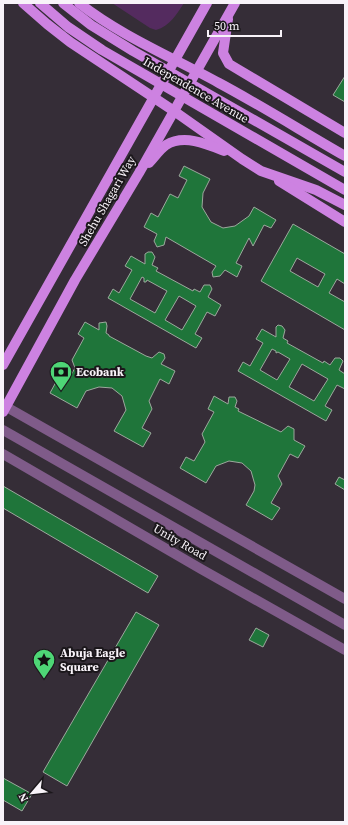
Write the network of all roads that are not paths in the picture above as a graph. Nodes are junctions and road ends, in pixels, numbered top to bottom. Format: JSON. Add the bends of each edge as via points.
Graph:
{"nodes":[{"id":1,"x":23,"y":3,"type":"edge"},
{"id":2,"x":40,"y":3,"type":"edge"},
{"id":3,"x":63,"y":3,"type":"edge"},
{"id":4,"x":79,"y":3,"type":"edge"},
{"id":5,"x":207,"y":3,"type":"edge"},
{"id":6,"x":235,"y":3,"type":"edge"},
{"id":7,"x":229,"y":13,"type":"junction"},
{"id":8,"x":173,"y":62,"type":"junction"},
{"id":9,"x":194,"y":73,"type":"junction"},
{"id":10,"x":156,"y":94,"type":"junction"},
{"id":11,"x":176,"y":106,"type":"junction"},
{"id":12,"x":345,"y":133,"type":"edge"},
{"id":13,"x":345,"y":156,"type":"edge"},
{"id":14,"x":242,"y":159,"type":"junction"},
{"id":15,"x":262,"y":171,"type":"junction"},
{"id":16,"x":345,"y":172,"type":"edge"},
{"id":17,"x":139,"y":173,"type":"junction"},
{"id":18,"x":345,"y":190,"type":"edge"},
{"id":19,"x":345,"y":205,"type":"edge"},
{"id":20,"x":345,"y":222,"type":"edge"},
{"id":21,"x":3,"y":365,"type":"edge"},
{"id":22,"x":4,"y":408,"type":"edge"},
{"id":23,"x":3,"y":430,"type":"edge"},
{"id":24,"x":3,"y":454,"type":"edge"},
{"id":25,"x":345,"y":599,"type":"edge"},
{"id":26,"x":345,"y":625,"type":"edge"},
{"id":27,"x":345,"y":650,"type":"edge"}],
"edges":[{"from":1,"to":10,"type":"main road","via":[[70,42]]},
{"from":2,"to":18,"type":"main road","name":"Independence Avenue","via":[[68,27],[102,50]]},
{"from":3,"to":16,"type":"main road","name":"Independence Avenue","via":[[91,25],[133,51]]},
{"from":4,"to":8,"type":"main road","name":"Independence Avenue","via":[[105,22]]},
{"from":5,"to":8,"type":"main road","name":"Shehu Shagari Way"},
{"from":6,"to":7,"type":"main road","name":"Shehu Shagari Way"},
{"from":7,"to":9,"type":"main road","name":"Shehu Shagari Way"},
{"from":7,"to":12,"type":"main road","via":[[223,52],[229,64]]},
{"from":8,"to":9,"type":"main road","name":"Independence Avenue"},
{"from":8,"to":10,"type":"main road","name":"Shehu Shagari Way"},
{"from":9,"to":11,"type":"main road","name":"Shehu Shagari Way"},
{"from":9,"to":13,"type":"main road","name":"Independence Avenue"},
{"from":10,"to":11,"type":"main road"},
{"from":10,"to":21,"type":"main road","name":"Shehu Shagari Way"},
{"from":11,"to":14,"type":"main road"},
{"from":11,"to":17,"type":"main road","name":"Shehu Shagari Way"},
{"from":14,"to":15,"type":"main road"},
{"from":14,"to":17,"type":"main road","via":[[201,142],[181,140],[167,144]]},
{"from":15,"to":19,"type":"main road","via":[[316,190]]},
{"from":15,"to":20,"type":"main road"},
{"from":17,"to":22,"type":"main road","name":"Shehu Shagari Way"},
{"from":22,"to":25,"type":"street"},
{"from":23,"to":26,"type":"street","name":"Unity Road"},
{"from":24,"to":27,"type":"street","name":"Unity Road"}]}
